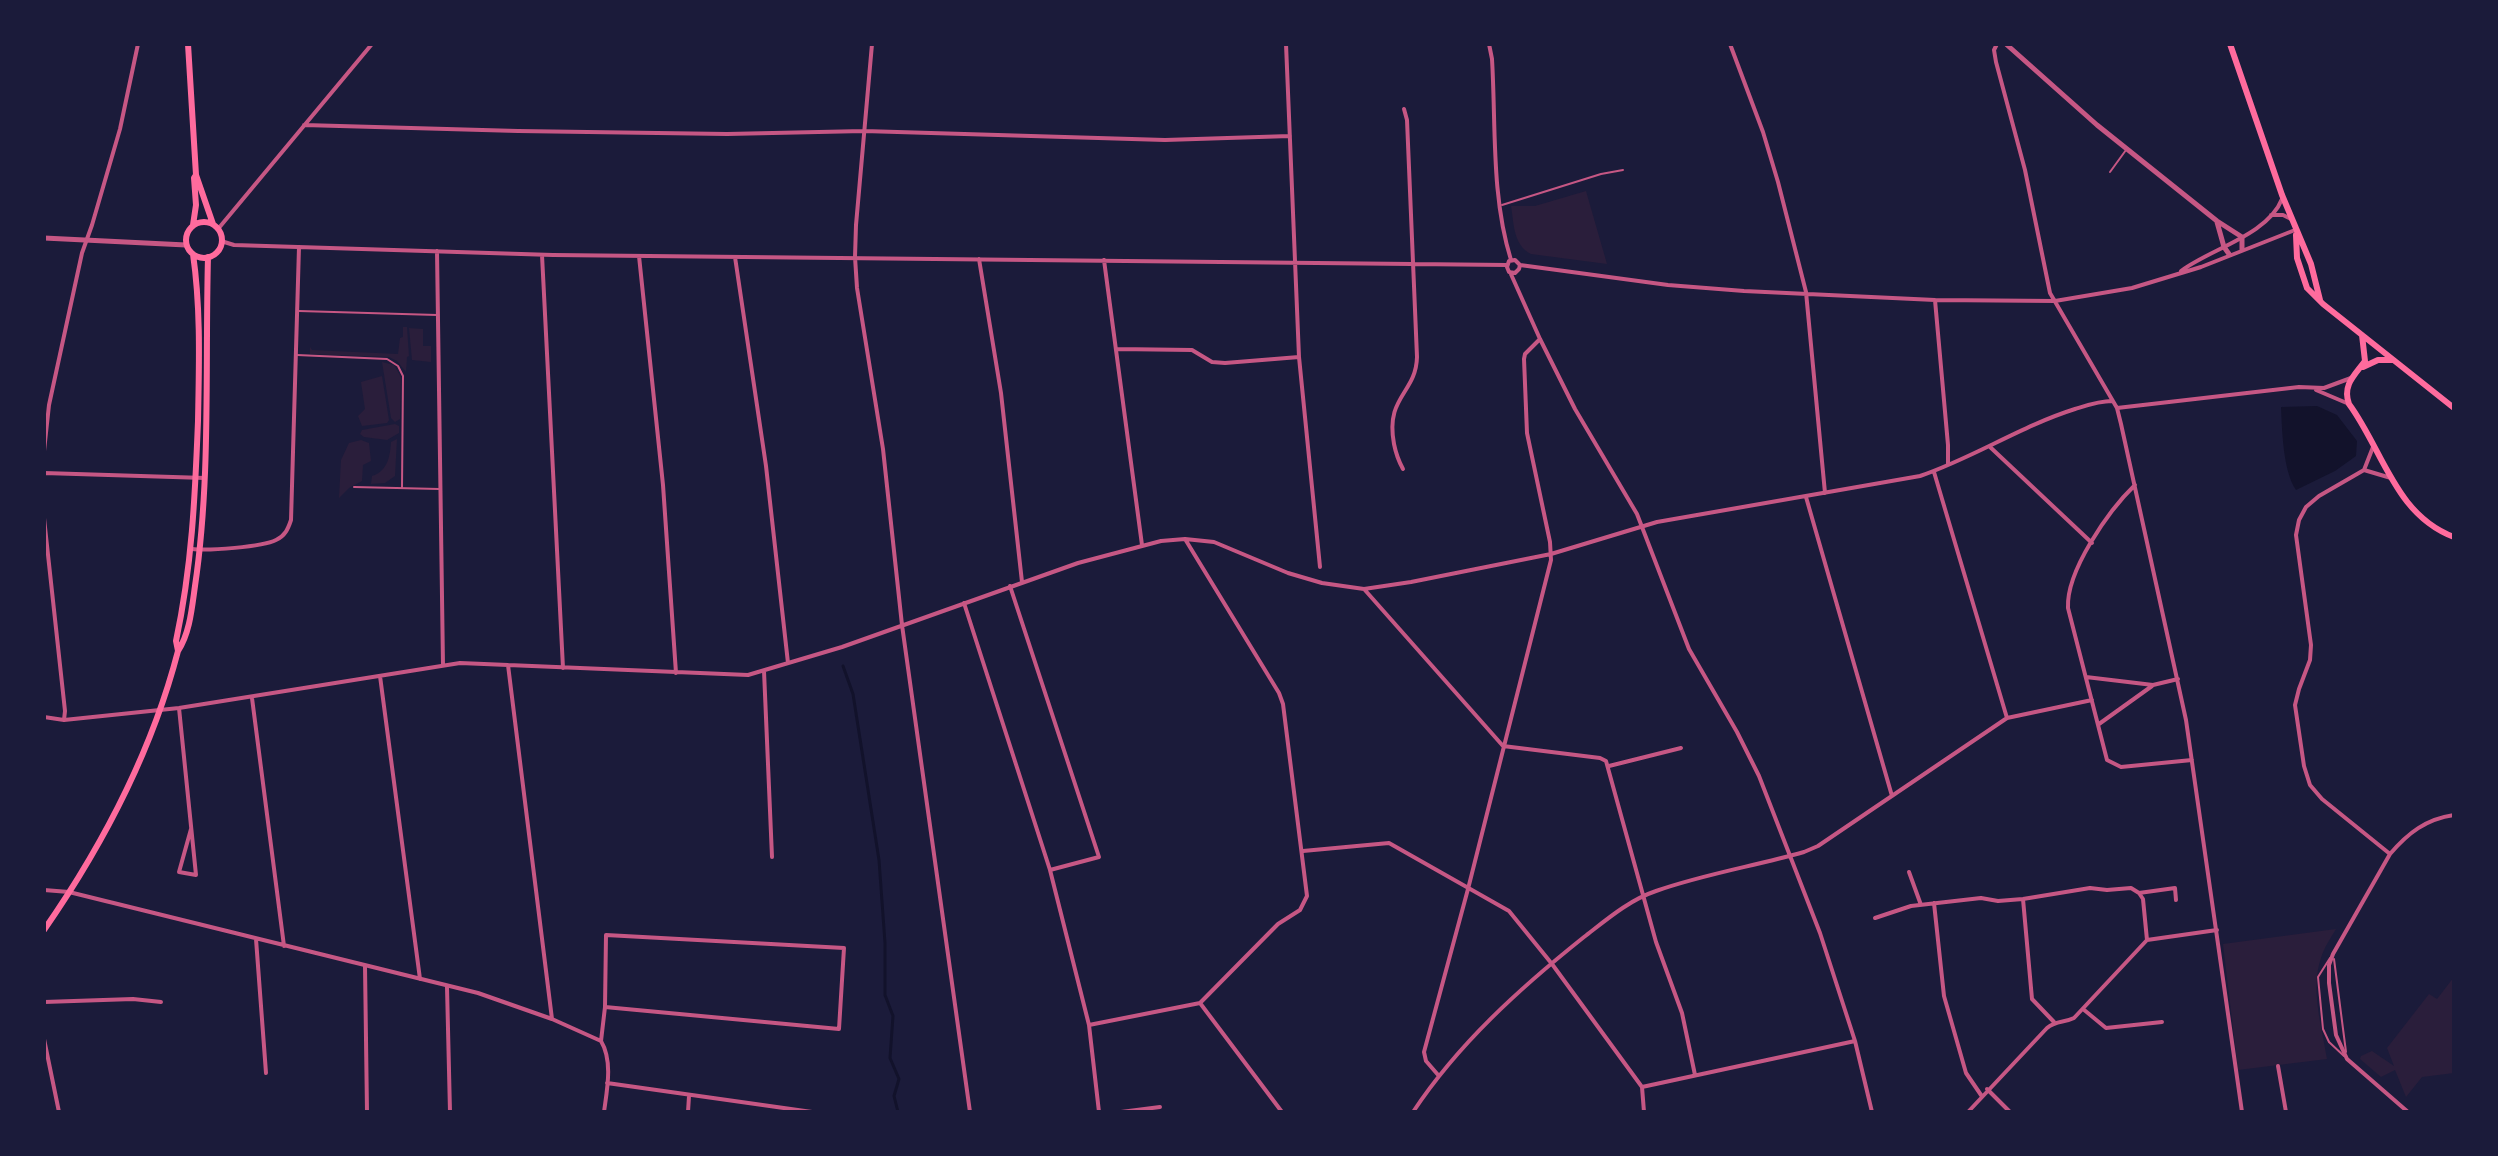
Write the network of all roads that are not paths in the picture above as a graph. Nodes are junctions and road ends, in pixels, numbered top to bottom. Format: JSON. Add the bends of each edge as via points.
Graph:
{"nodes":[{"id":1,"x":138,"y":44,"type":"edge"},
{"id":2,"x":188,"y":44,"type":"edge"},
{"id":3,"x":372,"y":44,"type":"edge"},
{"id":4,"x":872,"y":44,"type":"edge"},
{"id":5,"x":1286,"y":44,"type":"edge"},
{"id":6,"x":1489,"y":44,"type":"edge"},
{"id":7,"x":1730,"y":44,"type":"edge"},
{"id":8,"x":1997,"y":44,"type":"edge"},
{"id":9,"x":2006,"y":44,"type":"edge"},
{"id":10,"x":2230,"y":44,"type":"edge"},
{"id":11,"x":1404,"y":109,"type":"dead end"},
{"id":12,"x":304,"y":125,"type":"junction"},
{"id":13,"x":864,"y":131,"type":"junction"},
{"id":14,"x":1290,"y":136,"type":"junction"},
{"id":15,"x":2126,"y":150,"type":"junction"},
{"id":16,"x":1623,"y":170,"type":"dead end"},
{"id":17,"x":2110,"y":172,"type":"dead end"},
{"id":18,"x":196,"y":175,"type":"junction"},
{"id":19,"x":2282,"y":197,"type":"junction"},
{"id":20,"x":1500,"y":205,"type":"junction"},
{"id":21,"x":2271,"y":215,"type":"junction"},
{"id":22,"x":2291,"y":219,"type":"junction"},
{"id":23,"x":2217,"y":221,"type":"junction"},
{"id":24,"x":193,"y":225,"type":"junction"},
{"id":25,"x":216,"y":226,"type":"junction"},
{"id":26,"x":2295,"y":230,"type":"junction"},
{"id":27,"x":2242,"y":237,"type":"junction"},
{"id":28,"x":44,"y":238,"type":"edge"},
{"id":29,"x":87,"y":240,"type":"junction"},
{"id":30,"x":221,"y":241,"type":"junction"},
{"id":31,"x":186,"y":245,"type":"junction"},
{"id":32,"x":299,"y":247,"type":"junction"},
{"id":33,"x":2224,"y":247,"type":"junction"},
{"id":34,"x":2242,"y":249,"type":"junction"},
{"id":35,"x":437,"y":251,"type":"junction"},
{"id":36,"x":193,"y":254,"type":"junction"},
{"id":37,"x":2229,"y":254,"type":"junction"},
{"id":38,"x":542,"y":255,"type":"junction"},
{"id":39,"x":639,"y":256,"type":"junction"},
{"id":40,"x":208,"y":257,"type":"junction"},
{"id":41,"x":735,"y":257,"type":"junction"},
{"id":42,"x":855,"y":257,"type":"junction"},
{"id":43,"x":979,"y":259,"type":"junction"},
{"id":44,"x":1104,"y":260,"type":"junction"},
{"id":45,"x":1294,"y":262,"type":"junction"},
{"id":46,"x":1412,"y":263,"type":"junction"},
{"id":47,"x":1509,"y":263,"type":"junction"},
{"id":48,"x":1520,"y":265,"type":"junction"},
{"id":49,"x":1510,"y":272,"type":"junction"},
{"id":50,"x":2179,"y":272,"type":"junction"},
{"id":51,"x":1806,"y":292,"type":"junction"},
{"id":52,"x":1935,"y":300,"type":"junction"},
{"id":53,"x":2055,"y":301,"type":"junction"},
{"id":54,"x":197,"y":304,"type":"junction"},
{"id":55,"x":298,"y":311,"type":"junction"},
{"id":56,"x":438,"y":315,"type":"junction"},
{"id":57,"x":207,"y":317,"type":"junction"},
{"id":58,"x":2362,"y":335,"type":"junction"},
{"id":59,"x":1540,"y":339,"type":"junction"},
{"id":60,"x":1117,"y":349,"type":"junction"},
{"id":61,"x":297,"y":355,"type":"junction"},
{"id":62,"x":1299,"y":357,"type":"junction"},
{"id":63,"x":2393,"y":360,"type":"junction"},
{"id":64,"x":2359,"y":369,"type":"junction"},
{"id":65,"x":2352,"y":378,"type":"junction"},
{"id":66,"x":2314,"y":389,"type":"junction"},
{"id":67,"x":2112,"y":401,"type":"junction"},
{"id":68,"x":2349,"y":404,"type":"junction"},
{"id":69,"x":2117,"y":408,"type":"junction"},
{"id":70,"x":2454,"y":408,"type":"edge"},
{"id":71,"x":1989,"y":446,"type":"junction"},
{"id":72,"x":2373,"y":447,"type":"junction"},
{"id":73,"x":44,"y":451,"type":"edge"},
{"id":74,"x":1948,"y":466,"type":"junction"},
{"id":75,"x":1403,"y":469,"type":"dead end"},
{"id":76,"x":2364,"y":470,"type":"junction"},
{"id":77,"x":1934,"y":472,"type":"junction"},
{"id":78,"x":44,"y":474,"type":"edge"},
{"id":79,"x":196,"y":477,"type":"junction"},
{"id":80,"x":205,"y":478,"type":"junction"},
{"id":81,"x":2391,"y":478,"type":"junction"},
{"id":82,"x":2135,"y":485,"type":"junction"},
{"id":83,"x":354,"y":487,"type":"dead end"},
{"id":84,"x":402,"y":487,"type":"junction"},
{"id":85,"x":44,"y":488,"type":"edge"},
{"id":86,"x":441,"y":489,"type":"junction"},
{"id":87,"x":1825,"y":493,"type":"junction"},
{"id":88,"x":1806,"y":497,"type":"junction"},
{"id":89,"x":44,"y":518,"type":"edge"},
{"id":90,"x":1642,"y":526,"type":"junction"},
{"id":91,"x":2454,"y":537,"type":"edge"},
{"id":92,"x":1185,"y":539,"type":"junction"},
{"id":93,"x":2092,"y":543,"type":"junction"},
{"id":94,"x":1142,"y":545,"type":"junction"},
{"id":95,"x":196,"y":550,"type":"junction"},
{"id":96,"x":1551,"y":554,"type":"junction"},
{"id":97,"x":1320,"y":567,"type":"dead end"},
{"id":98,"x":1022,"y":582,"type":"junction"},
{"id":99,"x":1010,"y":586,"type":"junction"},
{"id":100,"x":1364,"y":589,"type":"junction"},
{"id":101,"x":964,"y":603,"type":"junction"},
{"id":102,"x":902,"y":625,"type":"junction"},
{"id":103,"x":788,"y":664,"type":"junction"},
{"id":104,"x":508,"y":665,"type":"junction"},
{"id":105,"x":443,"y":666,"type":"junction"},
{"id":106,"x":563,"y":668,"type":"junction"},
{"id":107,"x":764,"y":671,"type":"junction"},
{"id":108,"x":676,"y":673,"type":"junction"},
{"id":109,"x":380,"y":676,"type":"junction"},
{"id":110,"x":2086,"y":677,"type":"junction"},
{"id":111,"x":2178,"y":679,"type":"junction"},
{"id":112,"x":2153,"y":685,"type":"junction"},
{"id":113,"x":252,"y":697,"type":"junction"},
{"id":114,"x":2092,"y":700,"type":"junction"},
{"id":115,"x":162,"y":708,"type":"junction"},
{"id":116,"x":179,"y":708,"type":"junction"},
{"id":117,"x":44,"y":717,"type":"edge"},
{"id":118,"x":2007,"y":718,"type":"junction"},
{"id":119,"x":64,"y":720,"type":"junction"},
{"id":120,"x":2099,"y":724,"type":"junction"},
{"id":121,"x":1503,"y":746,"type":"junction"},
{"id":122,"x":1681,"y":748,"type":"dead end"},
{"id":123,"x":2192,"y":760,"type":"junction"},
{"id":124,"x":1609,"y":766,"type":"junction"},
{"id":125,"x":1892,"y":796,"type":"junction"},
{"id":126,"x":2454,"y":815,"type":"edge"},
{"id":127,"x":191,"y":829,"type":"junction"},
{"id":128,"x":1303,"y":851,"type":"junction"},
{"id":129,"x":2390,"y":854,"type":"junction"},
{"id":130,"x":1790,"y":856,"type":"junction"},
{"id":131,"x":772,"y":857,"type":"dead end"},
{"id":132,"x":1050,"y":870,"type":"junction"},
{"id":133,"x":1909,"y":872,"type":"dead end"},
{"id":134,"x":1468,"y":889,"type":"junction"},
{"id":135,"x":44,"y":890,"type":"edge"},
{"id":136,"x":69,"y":892,"type":"junction"},
{"id":137,"x":2139,"y":893,"type":"junction"},
{"id":138,"x":1644,"y":897,"type":"junction"},
{"id":139,"x":2023,"y":899,"type":"junction"},
{"id":140,"x":2176,"y":900,"type":"dead end"},
{"id":141,"x":1934,"y":903,"type":"junction"},
{"id":142,"x":1921,"y":905,"type":"junction"},
{"id":143,"x":1875,"y":918,"type":"dead end"},
{"id":144,"x":44,"y":930,"type":"edge"},
{"id":145,"x":2217,"y":930,"type":"junction"},
{"id":146,"x":256,"y":939,"type":"junction"},
{"id":147,"x":2147,"y":940,"type":"junction"},
{"id":148,"x":284,"y":946,"type":"junction"},
{"id":149,"x":2333,"y":954,"type":"junction"},
{"id":150,"x":1552,"y":964,"type":"junction"},
{"id":151,"x":365,"y":966,"type":"junction"},
{"id":152,"x":420,"y":979,"type":"junction"},
{"id":153,"x":447,"y":987,"type":"junction"},
{"id":154,"x":44,"y":1002,"type":"edge"},
{"id":155,"x":161,"y":1002,"type":"dead end"},
{"id":156,"x":1200,"y":1003,"type":"junction"},
{"id":157,"x":605,"y":1007,"type":"junction"},
{"id":158,"x":2083,"y":1009,"type":"junction"},
{"id":159,"x":552,"y":1019,"type":"junction"},
{"id":160,"x":2054,"y":1022,"type":"junction"},
{"id":161,"x":2162,"y":1022,"type":"dead end"},
{"id":162,"x":1089,"y":1025,"type":"junction"},
{"id":163,"x":44,"y":1039,"type":"edge"},
{"id":164,"x":601,"y":1041,"type":"junction"},
{"id":165,"x":1855,"y":1041,"type":"junction"},
{"id":166,"x":2347,"y":1059,"type":"junction"},
{"id":167,"x":2278,"y":1066,"type":"dead end"},
{"id":168,"x":266,"y":1073,"type":"dead end"},
{"id":169,"x":1695,"y":1075,"type":"junction"},
{"id":170,"x":1439,"y":1076,"type":"junction"},
{"id":171,"x":607,"y":1083,"type":"junction"},
{"id":172,"x":1642,"y":1087,"type":"junction"},
{"id":173,"x":1987,"y":1089,"type":"junction"},
{"id":174,"x":1981,"y":1095,"type":"junction"},
{"id":175,"x":689,"y":1096,"type":"junction"},
{"id":176,"x":1160,"y":1107,"type":"dead end"},
{"id":177,"x":59,"y":1112,"type":"edge"},
{"id":178,"x":367,"y":1112,"type":"edge"},
{"id":179,"x":450,"y":1112,"type":"edge"},
{"id":180,"x":604,"y":1112,"type":"edge"},
{"id":181,"x":688,"y":1112,"type":"edge"},
{"id":182,"x":812,"y":1112,"type":"edge"},
{"id":183,"x":970,"y":1112,"type":"edge"},
{"id":184,"x":1099,"y":1112,"type":"edge"},
{"id":185,"x":1121,"y":1112,"type":"edge"},
{"id":186,"x":1282,"y":1112,"type":"edge"},
{"id":187,"x":1413,"y":1112,"type":"edge"},
{"id":188,"x":1644,"y":1112,"type":"edge"},
{"id":189,"x":1872,"y":1112,"type":"edge"},
{"id":190,"x":1968,"y":1112,"type":"edge"},
{"id":191,"x":2010,"y":1112,"type":"edge"},
{"id":192,"x":2242,"y":1112,"type":"edge"},
{"id":193,"x":2286,"y":1112,"type":"edge"},
{"id":194,"x":2408,"y":1112,"type":"edge"}],
"edges":[{"from":1,"to":29,"type":"street"},
{"from":2,"to":18,"type":"main road"},
{"from":3,"to":12,"type":"street"},
{"from":4,"to":13,"type":"street"},
{"from":5,"to":14,"type":"street"},
{"from":6,"to":20,"type":"street"},
{"from":7,"to":51,"type":"street","via":[[1775,170]]},
{"from":8,"to":53,"type":"street","via":[[1996,62]]},
{"from":9,"to":15,"type":"street"},
{"from":10,"to":19,"type":"main road"},
{"from":11,"to":46,"type":"street"},
{"from":12,"to":13,"type":"street","via":[[727,134]]},
{"from":12,"to":25,"type":"street"},
{"from":13,"to":14,"type":"street","via":[[1165,140]]},
{"from":13,"to":42,"type":"street"},
{"from":14,"to":45,"type":"street"},
{"from":15,"to":17,"type":"lane"},
{"from":15,"to":23,"type":"street"},
{"from":16,"to":20,"type":"lane"},
{"from":18,"to":24,"type":"main road"},
{"from":18,"to":25,"type":"main road"},
{"from":19,"to":21,"type":"street"},
{"from":19,"to":22,"type":"main road"},
{"from":20,"to":47,"type":"street"},
{"from":21,"to":22,"type":"street"},
{"from":21,"to":27,"type":"street"},
{"from":22,"to":26,"type":"main road"},
{"from":23,"to":27,"type":"street"},
{"from":23,"to":33,"type":"street"},
{"from":24,"to":25,"type":"main road"},
{"from":24,"to":31,"type":"main road"},
{"from":25,"to":30,"type":"main road"},
{"from":26,"to":34,"type":"street"},
{"from":26,"to":58,"type":"main road","via":[[2320,300]]},
{"from":27,"to":33,"type":"street"},
{"from":27,"to":34,"type":"street"},
{"from":28,"to":29,"type":"street"},
{"from":29,"to":31,"type":"street"},
{"from":29,"to":73,"type":"street","via":[[49,405]]},
{"from":30,"to":32,"type":"street"},
{"from":30,"to":40,"type":"main road"},
{"from":31,"to":36,"type":"main road"},
{"from":32,"to":35,"type":"street"},
{"from":32,"to":55,"type":"street"},
{"from":33,"to":37,"type":"street"},
{"from":33,"to":50,"type":"street"},
{"from":34,"to":37,"type":"street"},
{"from":35,"to":38,"type":"street"},
{"from":35,"to":56,"type":"street"},
{"from":36,"to":40,"type":"main road"},
{"from":36,"to":54,"type":"main road"},
{"from":37,"to":50,"type":"street"},
{"from":38,"to":39,"type":"street"},
{"from":38,"to":106,"type":"street"},
{"from":39,"to":41,"type":"street"},
{"from":39,"to":108,"type":"street"},
{"from":40,"to":57,"type":"main road"},
{"from":41,"to":42,"type":"street"},
{"from":41,"to":103,"type":"street"},
{"from":42,"to":43,"type":"street"},
{"from":42,"to":102,"type":"street"},
{"from":43,"to":44,"type":"street"},
{"from":43,"to":98,"type":"street","via":[[1001,393]]},
{"from":44,"to":45,"type":"street"},
{"from":44,"to":60,"type":"street"},
{"from":45,"to":46,"type":"street"},
{"from":45,"to":62,"type":"street"},
{"from":46,"to":47,"type":"street"},
{"from":46,"to":75,"type":"street","via":[[1416,367],[1391,423]]},
{"from":47,"to":48,"type":"street"},
{"from":47,"to":49,"type":"street"},
{"from":48,"to":49,"type":"street","via":[[1517,272]]},
{"from":48,"to":51,"type":"street","via":[[1668,285]]},
{"from":49,"to":59,"type":"street"},
{"from":50,"to":53,"type":"street","via":[[2123,290]]},
{"from":51,"to":52,"type":"street"},
{"from":51,"to":87,"type":"street"},
{"from":52,"to":53,"type":"street"},
{"from":52,"to":74,"type":"street"},
{"from":53,"to":67,"type":"street"},
{"from":54,"to":57,"type":"main road"},
{"from":54,"to":79,"type":"main road"},
{"from":55,"to":56,"type":"lane"},
{"from":55,"to":61,"type":"street"},
{"from":56,"to":86,"type":"street"},
{"from":57,"to":80,"type":"main road"},
{"from":58,"to":63,"type":"main road"},
{"from":58,"to":64,"type":"main road","via":[[2365,361]]},
{"from":59,"to":90,"type":"street"},
{"from":59,"to":96,"type":"street","via":[[1524,359],[1526,418]]},
{"from":60,"to":62,"type":"street","via":[[1192,350],[1225,363]]},
{"from":60,"to":94,"type":"street"},
{"from":61,"to":84,"type":"lane","via":[[387,359],[398,366],[403,376]]},
{"from":61,"to":95,"type":"street","via":[[287,531],[274,542]]},
{"from":62,"to":97,"type":"street"},
{"from":63,"to":64,"type":"main road"},
{"from":63,"to":70,"type":"main road"},
{"from":64,"to":65,"type":"main road"},
{"from":65,"to":66,"type":"street"},
{"from":65,"to":68,"type":"main road","via":[[2346,391]]},
{"from":66,"to":68,"type":"street"},
{"from":66,"to":69,"type":"street"},
{"from":67,"to":69,"type":"street"},
{"from":67,"to":71,"type":"street","via":[[2051,417]]},
{"from":68,"to":72,"type":"main road"},
{"from":69,"to":82,"type":"street"},
{"from":71,"to":74,"type":"street"},
{"from":71,"to":93,"type":"street"},
{"from":72,"to":76,"type":"street"},
{"from":72,"to":81,"type":"main road"},
{"from":74,"to":77,"type":"street"},
{"from":76,"to":81,"type":"street"},
{"from":76,"to":129,"type":"street","via":[[2319,496],[2299,520],[2296,535],[2311,645],[2295,705],[2310,785]]},
{"from":77,"to":87,"type":"street"},
{"from":77,"to":118,"type":"street"},
{"from":78,"to":79,"type":"street"},
{"from":78,"to":85,"type":"street"},
{"from":79,"to":80,"type":"street"},
{"from":79,"to":95,"type":"main road"},
{"from":80,"to":95,"type":"main road"},
{"from":81,"to":91,"type":"main road","via":[[2417,515]]},
{"from":82,"to":93,"type":"street"},
{"from":82,"to":111,"type":"street"},
{"from":83,"to":84,"type":"lane"},
{"from":84,"to":86,"type":"lane"},
{"from":86,"to":105,"type":"street"},
{"from":87,"to":88,"type":"street"},
{"from":88,"to":90,"type":"street"},
{"from":88,"to":125,"type":"street"},
{"from":89,"to":119,"type":"street"},
{"from":90,"to":96,"type":"street"},
{"from":90,"to":130,"type":"street","via":[[1689,649],[1759,776]]},
{"from":92,"to":94,"type":"street"},
{"from":92,"to":100,"type":"street","via":[[1222,544],[1322,583]]},
{"from":92,"to":128,"type":"street","via":[[1279,693]]},
{"from":93,"to":110,"type":"street","via":[[2067,598]]},
{"from":94,"to":98,"type":"street"},
{"from":95,"to":115,"type":"main road"},
{"from":96,"to":100,"type":"street"},
{"from":96,"to":121,"type":"street"},
{"from":98,"to":99,"type":"street"},
{"from":99,"to":101,"type":"street"},
{"from":99,"to":132,"type":"street","via":[[1099,857]]},
{"from":100,"to":121,"type":"street"},
{"from":101,"to":102,"type":"street"},
{"from":101,"to":132,"type":"street"},
{"from":102,"to":103,"type":"street"},
{"from":102,"to":183,"type":"street"},
{"from":103,"to":107,"type":"street"},
{"from":104,"to":105,"type":"street"},
{"from":104,"to":106,"type":"street"},
{"from":104,"to":159,"type":"street"},
{"from":105,"to":109,"type":"street"},
{"from":106,"to":108,"type":"street"},
{"from":107,"to":108,"type":"street"},
{"from":107,"to":131,"type":"street"},
{"from":109,"to":113,"type":"street"},
{"from":109,"to":152,"type":"street"},
{"from":110,"to":112,"type":"street"},
{"from":110,"to":114,"type":"street"},
{"from":111,"to":112,"type":"street"},
{"from":111,"to":123,"type":"street"},
{"from":112,"to":120,"type":"street"},
{"from":113,"to":116,"type":"street"},
{"from":113,"to":148,"type":"street"},
{"from":114,"to":118,"type":"street"},
{"from":114,"to":120,"type":"street"},
{"from":115,"to":116,"type":"street"},
{"from":115,"to":119,"type":"street"},
{"from":115,"to":136,"type":"main road","via":[[132,780]]},
{"from":116,"to":127,"type":"street"},
{"from":117,"to":119,"type":"street"},
{"from":118,"to":125,"type":"street"},
{"from":120,"to":123,"type":"street","via":[[2107,760],[2113,765]]},
{"from":121,"to":124,"type":"street","via":[[1600,758]]},
{"from":121,"to":134,"type":"street"},
{"from":122,"to":124,"type":"street"},
{"from":123,"to":145,"type":"street"},
{"from":124,"to":138,"type":"street"},
{"from":125,"to":130,"type":"street","via":[[1818,846]]},
{"from":126,"to":129,"type":"street","via":[[2421,825]]},
{"from":127,"to":127,"type":"street","via":[[193,844],[196,875],[179,872]]},
{"from":128,"to":134,"type":"street","via":[[1389,843]]},
{"from":128,"to":156,"type":"street","via":[[1304,906],[1278,924]]},
{"from":129,"to":149,"type":"street"},
{"from":130,"to":138,"type":"street"},
{"from":130,"to":165,"type":"street"},
{"from":132,"to":162,"type":"street"},
{"from":133,"to":142,"type":"street"},
{"from":134,"to":150,"type":"street","via":[[1509,911]]},
{"from":134,"to":170,"type":"street","via":[[1424,1052]]},
{"from":135,"to":136,"type":"street"},
{"from":136,"to":144,"type":"main road"},
{"from":136,"to":146,"type":"street"},
{"from":137,"to":139,"type":"street","via":[[2131,888],[2090,888]]},
{"from":137,"to":140,"type":"street","via":[[2175,888]]},
{"from":137,"to":147,"type":"street"},
{"from":138,"to":150,"type":"street"},
{"from":138,"to":169,"type":"street","via":[[1682,1013]]},
{"from":139,"to":141,"type":"street"},
{"from":139,"to":160,"type":"street","via":[[2032,999]]},
{"from":141,"to":142,"type":"street"},
{"from":141,"to":174,"type":"street","via":[[1944,996],[1966,1073]]},
{"from":142,"to":143,"type":"street"},
{"from":145,"to":147,"type":"street"},
{"from":145,"to":192,"type":"street"},
{"from":146,"to":148,"type":"street"},
{"from":146,"to":168,"type":"street"},
{"from":147,"to":158,"type":"street"},
{"from":148,"to":151,"type":"street"},
{"from":149,"to":166,"type":"lane"},
{"from":149,"to":166,"type":"street","via":[[2328,973],[2332,1009]]},
{"from":149,"to":166,"type":"lane","via":[[2318,977],[2320,1003],[2324,1032]]},
{"from":150,"to":170,"type":"street","via":[[1489,1020]]},
{"from":150,"to":172,"type":"street"},
{"from":151,"to":152,"type":"street"},
{"from":151,"to":178,"type":"street"},
{"from":152,"to":153,"type":"street"},
{"from":153,"to":159,"type":"street"},
{"from":153,"to":179,"type":"street"},
{"from":154,"to":155,"type":"street"},
{"from":156,"to":162,"type":"street"},
{"from":156,"to":186,"type":"street"},
{"from":157,"to":157,"type":"street","via":[[606,935],[844,948],[839,1029]]},
{"from":157,"to":164,"type":"street"},
{"from":158,"to":160,"type":"street","via":[[2067,1022]]},
{"from":158,"to":161,"type":"street","via":[[2106,1028]]},
{"from":159,"to":164,"type":"street"},
{"from":160,"to":173,"type":"street"},
{"from":162,"to":184,"type":"street"},
{"from":163,"to":177,"type":"street"},
{"from":164,"to":171,"type":"street"},
{"from":165,"to":169,"type":"street"},
{"from":165,"to":189,"type":"street"},
{"from":166,"to":194,"type":"street"},
{"from":167,"to":193,"type":"street"},
{"from":169,"to":172,"type":"street"},
{"from":170,"to":187,"type":"street"},
{"from":171,"to":175,"type":"street"},
{"from":171,"to":180,"type":"street"},
{"from":172,"to":188,"type":"street"},
{"from":173,"to":174,"type":"street"},
{"from":173,"to":191,"type":"street"},
{"from":174,"to":190,"type":"street"},
{"from":175,"to":181,"type":"street"},
{"from":175,"to":182,"type":"street"},
{"from":176,"to":185,"type":"street"}]}
